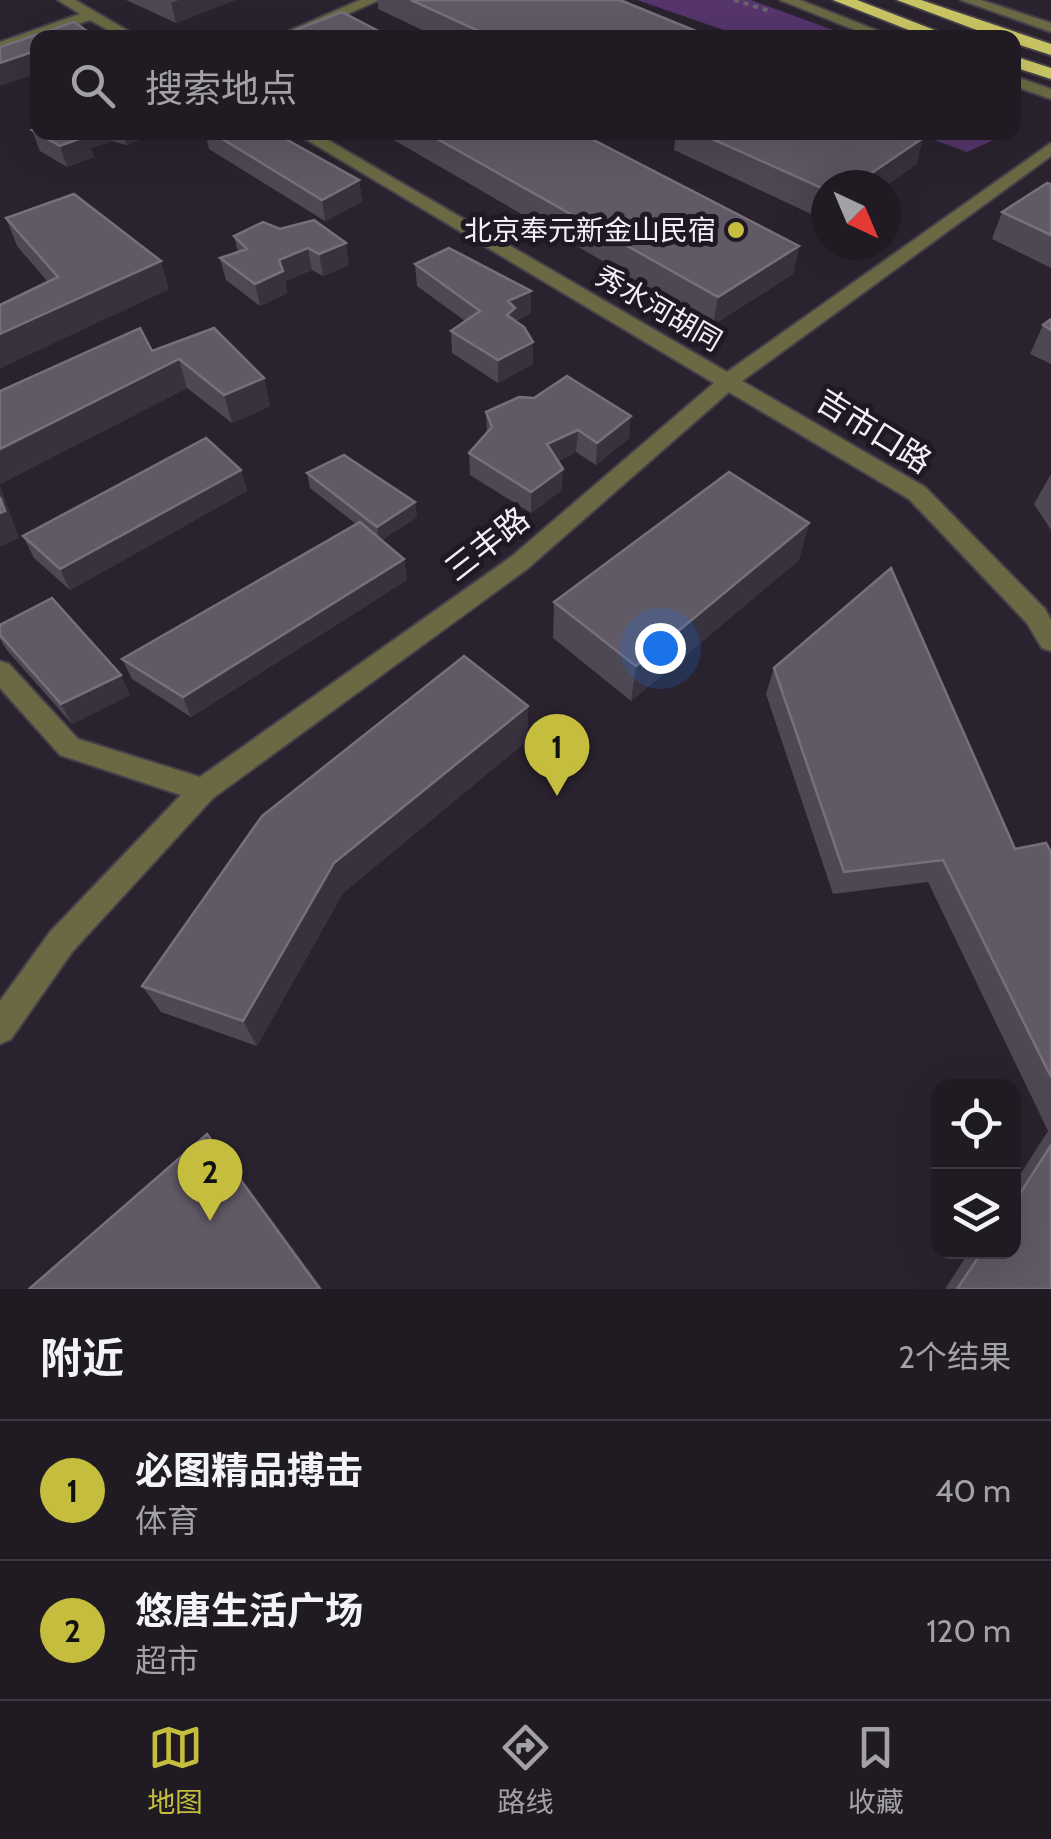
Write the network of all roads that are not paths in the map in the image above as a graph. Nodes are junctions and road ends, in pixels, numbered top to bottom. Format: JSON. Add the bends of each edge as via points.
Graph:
{"nodes":[{"id":1,"x":66,"y":0,"type":"edge"},
{"id":2,"x":323,"y":0,"type":"edge"},
{"id":3,"x":372,"y":0,"type":"edge"},
{"id":4,"x":787,"y":0,"type":"edge"},
{"id":5,"x":839,"y":0,"type":"edge"},
{"id":6,"x":905,"y":0,"type":"edge"},
{"id":7,"x":968,"y":0,"type":"edge"},
{"id":8,"x":346,"y":11,"type":"junction"},
{"id":9,"x":91,"y":15,"type":"junction"},
{"id":10,"x":1051,"y":28,"type":"edge"},
{"id":11,"x":47,"y":30,"type":"edge"},
{"id":12,"x":118,"y":30,"type":"edge"},
{"id":13,"x":300,"y":30,"type":"edge"},
{"id":14,"x":868,"y":30,"type":"edge"},
{"id":15,"x":904,"y":30,"type":"edge"},
{"id":16,"x":924,"y":30,"type":"edge"},
{"id":17,"x":993,"y":30,"type":"edge"},
{"id":18,"x":30,"y":36,"type":"edge"},
{"id":19,"x":1021,"y":40,"type":"edge"},
{"id":20,"x":0,"y":46,"type":"edge"},
{"id":21,"x":1051,"y":50,"type":"edge"},
{"id":22,"x":1021,"y":63,"type":"edge"},
{"id":23,"x":1051,"y":74,"type":"edge"},
{"id":24,"x":1021,"y":83,"type":"edge"},
{"id":25,"x":1051,"y":94,"type":"edge"},
{"id":26,"x":316,"y":140,"type":"edge"},
{"id":27,"x":1051,"y":148,"type":"edge"},
{"id":28,"x":730,"y":380,"type":"junction"},
{"id":29,"x":1051,"y":641,"type":"edge"},
{"id":30,"x":0,"y":671,"type":"edge"},
{"id":31,"x":203,"y":790,"type":"junction"},
{"id":32,"x":0,"y":1028,"type":"edge"}],
"edges":[{"from":1,"to":9,"type":"street"},
{"from":2,"to":8,"type":"street"},
{"from":3,"to":8,"type":"street"},
{"from":4,"to":14,"type":"street"},
{"from":5,"to":15,"type":"highway"},
{"from":5,"to":16,"type":"highway"},
{"from":6,"to":17,"type":"highway"},
{"from":7,"to":10,"type":"street"},
{"from":8,"to":13,"type":"street"},
{"from":9,"to":11,"type":"street"},
{"from":9,"to":12,"type":"street"},
{"from":18,"to":20,"type":"street"},
{"from":19,"to":21,"type":"highway"},
{"from":22,"to":23,"type":"highway"},
{"from":24,"to":25,"type":"street"},
{"from":26,"to":28,"type":"street","name":"秀水河胡同"},
{"from":27,"to":28,"type":"street","name":"三丰路"},
{"from":28,"to":29,"type":"street","name":"吉市口路","via":[[917,493],[1036,616]]},
{"from":28,"to":31,"type":"street","name":"三丰路","via":[[520,563]]},
{"from":30,"to":31,"type":"street","via":[[69,747]]},
{"from":31,"to":32,"type":"street","name":"三丰路","via":[[61,942]]}]}
